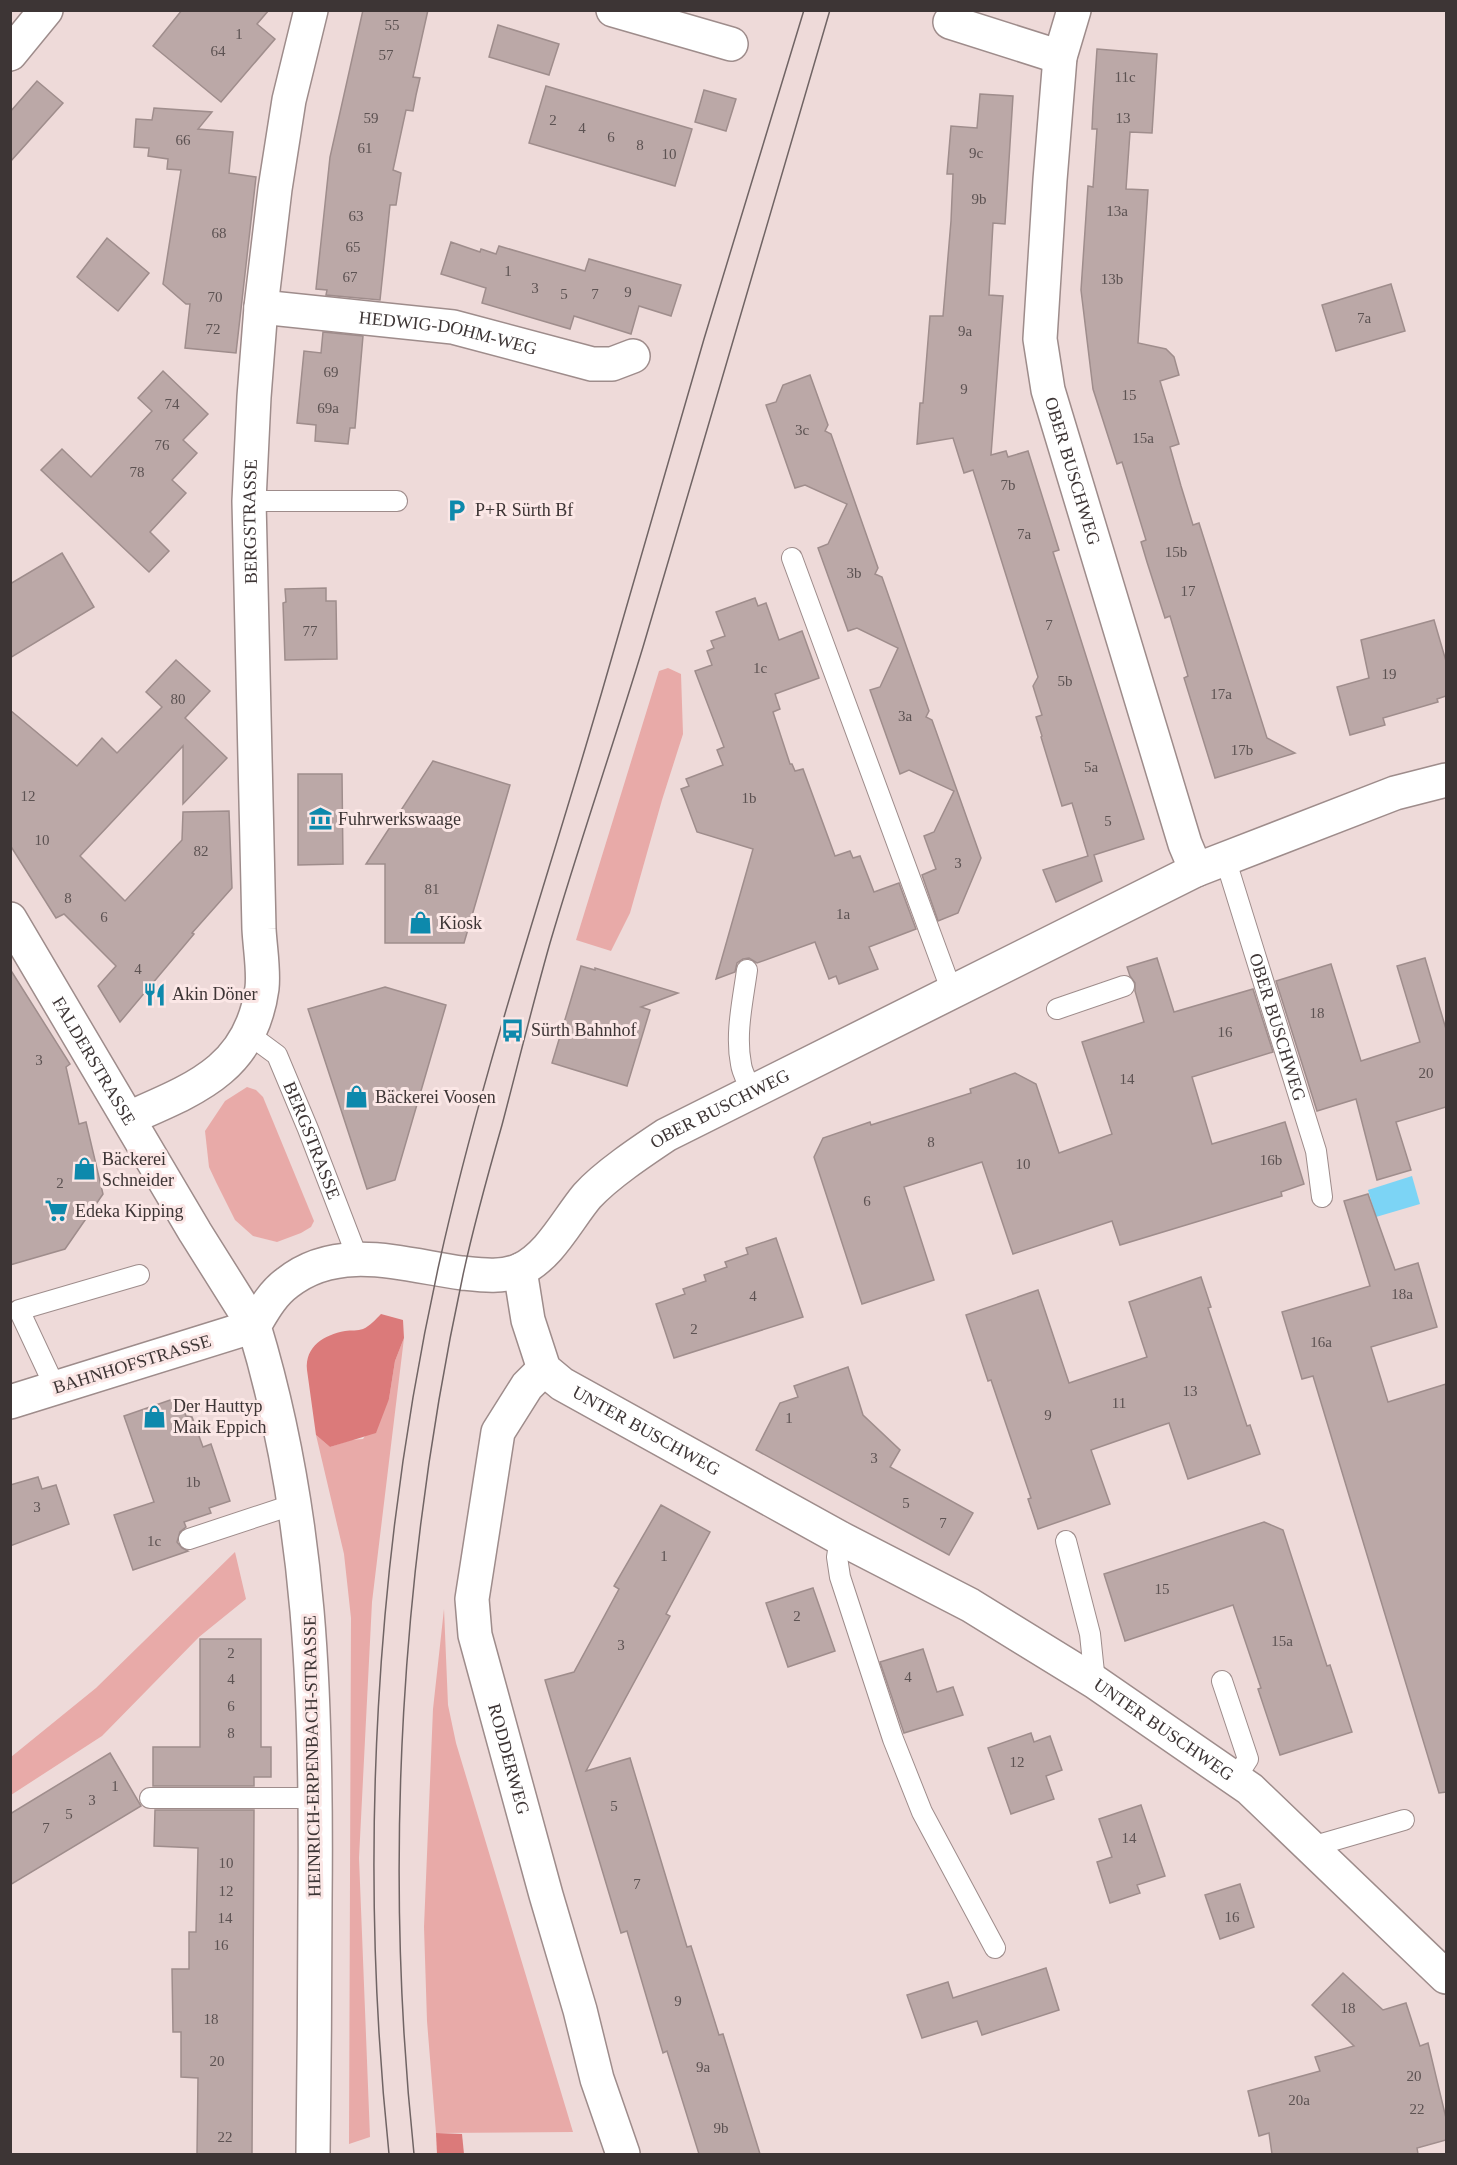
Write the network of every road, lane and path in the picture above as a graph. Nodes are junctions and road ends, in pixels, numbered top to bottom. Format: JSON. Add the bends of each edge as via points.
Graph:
{"nodes":[{"id":1,"x":46,"y":10,"type":"edge"},
{"id":2,"x":311,"y":10,"type":"edge"},
{"id":3,"x":613,"y":10,"type":"edge"},
{"id":4,"x":1074,"y":10,"type":"edge"},
{"id":5,"x":950,"y":22,"type":"dead end"},
{"id":6,"x":731,"y":44,"type":"dead end"},
{"id":7,"x":10,"y":54,"type":"edge"},
{"id":8,"x":1060,"y":57,"type":"junction"},
{"id":9,"x":261,"y":307,"type":"junction"},
{"id":10,"x":633,"y":356,"type":"dead end"},
{"id":11,"x":249,"y":501,"type":"junction"},
{"id":12,"x":397,"y":501,"type":"dead end"},
{"id":13,"x":792,"y":558,"type":"dead end"},
{"id":14,"x":1446,"y":780,"type":"edge"},
{"id":15,"x":1210,"y":864,"type":"junction"},
{"id":16,"x":10,"y":919,"type":"edge"},
{"id":17,"x":747,"y":970,"type":"dead end"},
{"id":18,"x":1124,"y":986,"type":"dead end"},
{"id":19,"x":952,"y":992,"type":"junction"},
{"id":20,"x":1057,"y":1009,"type":"dead end"},
{"id":21,"x":250,"y":1035,"type":"junction"},
{"id":22,"x":752,"y":1090,"type":"junction"},
{"id":23,"x":129,"y":1118,"type":"junction"},
{"id":24,"x":1322,"y":1197,"type":"dead end"},
{"id":25,"x":358,"y":1259,"type":"junction"},
{"id":26,"x":520,"y":1270,"type":"junction"},
{"id":27,"x":139,"y":1275,"type":"dead end"},
{"id":28,"x":254,"y":1326,"type":"junction"},
{"id":29,"x":544,"y":1369,"type":"junction"},
{"id":30,"x":55,"y":1387,"type":"junction"},
{"id":31,"x":10,"y":1402,"type":"edge"},
{"id":32,"x":295,"y":1504,"type":"junction"},
{"id":33,"x":840,"y":1538,"type":"junction"},
{"id":34,"x":189,"y":1539,"type":"dead end"},
{"id":35,"x":1066,"y":1541,"type":"dead end"},
{"id":36,"x":1222,"y":1681,"type":"dead end"},
{"id":37,"x":1095,"y":1682,"type":"junction"},
{"id":38,"x":1235,"y":1779,"type":"junction"},
{"id":39,"x":150,"y":1798,"type":"dead end"},
{"id":40,"x":316,"y":1798,"type":"junction"},
{"id":41,"x":1404,"y":1820,"type":"dead end"},
{"id":42,"x":1311,"y":1847,"type":"junction"},
{"id":43,"x":996,"y":1948,"type":"dead end"},
{"id":44,"x":1446,"y":1977,"type":"edge"},
{"id":45,"x":313,"y":2154,"type":"edge"},
{"id":46,"x":623,"y":2154,"type":"edge"}],
"edges":[{"from":1,"to":7,"type":"street"},
{"from":2,"to":9,"type":"street","name":"BERGSTRASSE","via":[[289,100]]},
{"from":3,"to":6,"type":"street"},
{"from":4,"to":8,"type":"street","name":"OBER BUSCHWEG"},
{"from":5,"to":8,"type":"street"},
{"from":8,"to":15,"type":"street","name":"OBER BUSCHWEG","via":[[1041,339],[1048,390],[1185,844]]},
{"from":9,"to":10,"type":"street","name":"HEDWIG-DOHM-WEG","via":[[453,327],[592,364],[612,364]]},
{"from":9,"to":11,"type":"street","name":"BERGSTRASSE"},
{"from":11,"to":12,"type":"lane"},
{"from":11,"to":21,"type":"street","name":"BERGSTRASSE","via":[[262,987]]},
{"from":13,"to":19,"type":"lane"},
{"from":14,"to":15,"type":"street","name":"OBER BUSCHWEG","via":[[1395,793]]},
{"from":15,"to":19,"type":"street","name":"OBER BUSCHWEG"},
{"from":15,"to":24,"type":"lane","name":"OBER BUSCHWEG","via":[[1316,1151]]},
{"from":16,"to":23,"type":"street","name":"FALDERSTRASSE"},
{"from":17,"to":22,"type":"lane","via":[[739,1039],[741,1066]]},
{"from":18,"to":20,"type":"lane"},
{"from":19,"to":22,"type":"street","name":"OBER BUSCHWEG"},
{"from":21,"to":23,"type":"street","name":"BERGSTRASSE","via":[[236,1055],[206,1081]]},
{"from":21,"to":25,"type":"lane","name":"BERGSTRASSE","via":[[277,1055]]},
{"from":22,"to":26,"type":"street","name":"OBER BUSCHWEG","via":[[666,1135],[634,1157],[589,1194],[540,1256]]},
{"from":23,"to":28,"type":"street","name":"FALDERSTRASSE"},
{"from":25,"to":26,"type":"street","via":[[481,1275]]},
{"from":25,"to":28,"type":"street","via":[[330,1261],[306,1270],[280,1290]]},
{"from":26,"to":29,"type":"street","via":[[528,1320]]},
{"from":27,"to":30,"type":"lane","via":[[19,1310]]},
{"from":28,"to":30,"type":"street","name":"BAHNHOFSTRASSE"},
{"from":28,"to":32,"type":"street","name":"HEINRICH-ERPENBACH-STRASSE","via":[[274,1399]]},
{"from":29,"to":33,"type":"street","name":"UNTER BUSCHWEG","via":[[562,1384]]},
{"from":29,"to":46,"type":"street","name":"RODDERWEG","via":[[527,1386],[498,1431],[472,1599],[475,1635],[597,2079]]},
{"from":30,"to":31,"type":"street","name":"BAHNHOFSTRASSE"},
{"from":32,"to":34,"type":"lane"},
{"from":32,"to":40,"type":"street","name":"HEINRICH-ERPENBACH-STRASSE","via":[[312,1662]]},
{"from":33,"to":37,"type":"street","name":"UNTER BUSCHWEG","via":[[970,1605]]},
{"from":33,"to":43,"type":"lane","via":[[840,1577],[893,1740],[922,1812]]},
{"from":35,"to":37,"type":"lane","via":[[1090,1634]]},
{"from":36,"to":38,"type":"lane","via":[[1248,1759]]},
{"from":37,"to":38,"type":"street","name":"UNTER BUSCHWEG"},
{"from":38,"to":42,"type":"street","name":"UNTER BUSCHWEG"},
{"from":39,"to":40,"type":"lane"},
{"from":40,"to":45,"type":"street","name":"HEINRICH-ERPENBACH-STRASSE"},
{"from":41,"to":42,"type":"lane"},
{"from":42,"to":44,"type":"street","name":"UNTER BUSCHWEG"}]}
